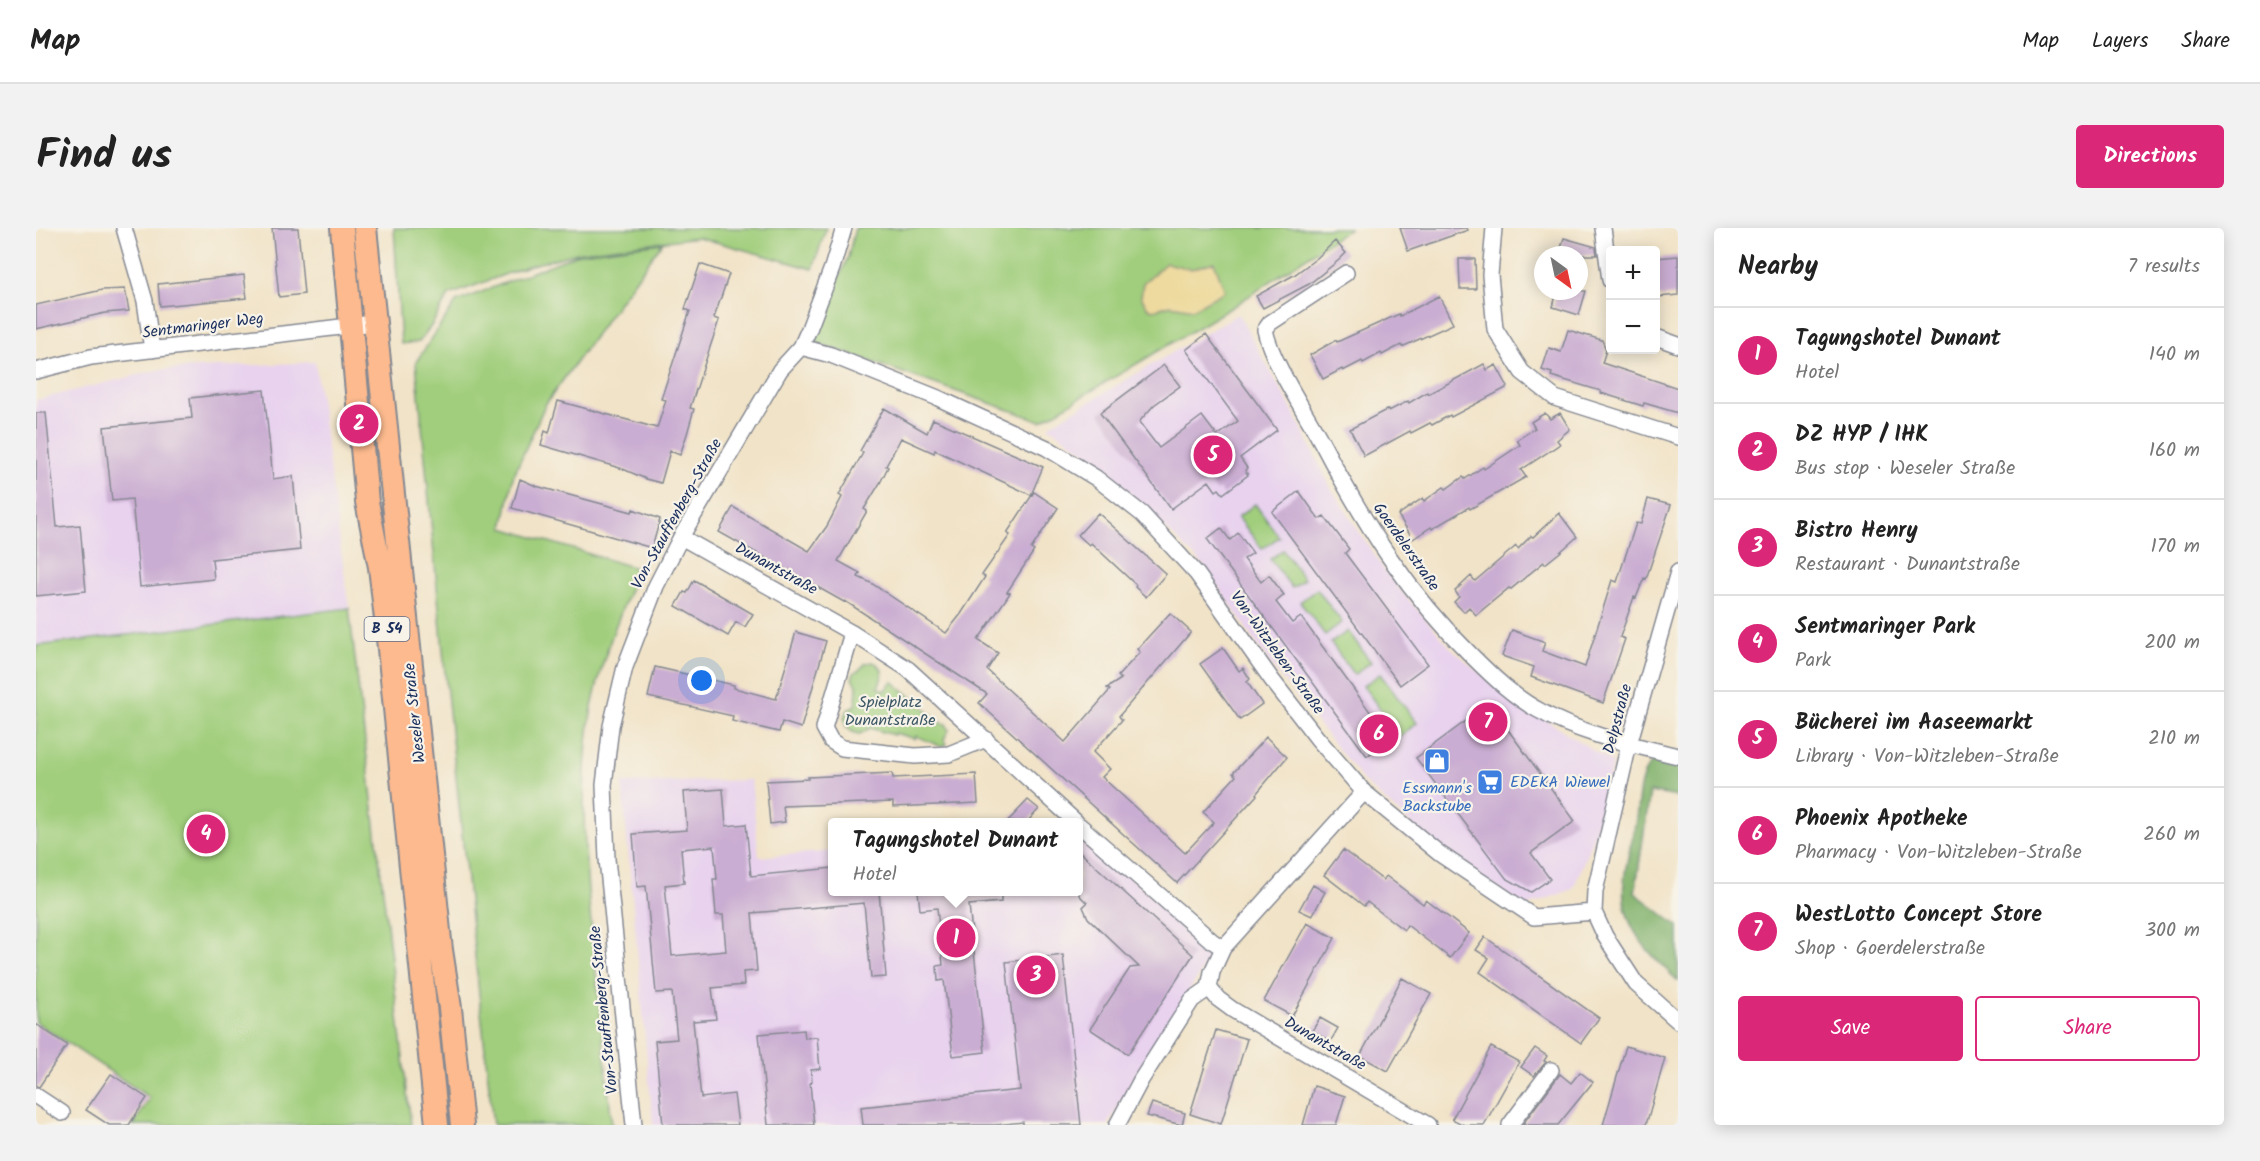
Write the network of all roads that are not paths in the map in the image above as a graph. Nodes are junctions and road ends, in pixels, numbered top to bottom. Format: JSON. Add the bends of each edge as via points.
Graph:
{"nodes":[{"id":1,"x":342,"y":228,"type":"edge"},
{"id":2,"x":365,"y":228,"type":"edge"},
{"id":3,"x":844,"y":228,"type":"edge"},
{"id":4,"x":1494,"y":228,"type":"edge"},
{"id":5,"x":1603,"y":228,"type":"edge"},
{"id":6,"x":125,"y":231,"type":"edge"},
{"id":7,"x":1606,"y":248,"type":"edge"},
{"id":8,"x":1346,"y":273,"type":"dead end"},
{"id":9,"x":375,"y":323,"type":"junction"},
{"id":10,"x":350,"y":327,"type":"junction"},
{"id":11,"x":1660,"y":338,"type":"edge"},
{"id":12,"x":1678,"y":345,"type":"edge"},
{"id":13,"x":801,"y":347,"type":"junction"},
{"id":14,"x":152,"y":350,"type":"junction"},
{"id":15,"x":36,"y":371,"type":"edge"},
{"id":16,"x":1678,"y":437,"type":"edge"},
{"id":17,"x":681,"y":537,"type":"junction"},
{"id":18,"x":1678,"y":572,"type":"edge"},
{"id":19,"x":852,"y":633,"type":"junction"},
{"id":20,"x":986,"y":739,"type":"junction"},
{"id":21,"x":1629,"y":744,"type":"junction"},
{"id":22,"x":1678,"y":756,"type":"edge"},
{"id":23,"x":1364,"y":792,"type":"junction"},
{"id":24,"x":1072,"y":818,"type":"edge"},
{"id":25,"x":1083,"y":828,"type":"edge"},
{"id":26,"x":1594,"y":912,"type":"junction"},
{"id":27,"x":1223,"y":948,"type":"junction"},
{"id":28,"x":1209,"y":988,"type":"junction"},
{"id":29,"x":1678,"y":1021,"type":"edge"},
{"id":30,"x":1551,"y":1070,"type":"dead end"},
{"id":31,"x":36,"y":1096,"type":"edge"},
{"id":32,"x":62,"y":1113,"type":"dead end"},
{"id":33,"x":438,"y":1125,"type":"edge"},
{"id":34,"x":462,"y":1125,"type":"edge"},
{"id":35,"x":634,"y":1125,"type":"edge"},
{"id":36,"x":1117,"y":1125,"type":"edge"},
{"id":37,"x":1428,"y":1125,"type":"edge"},
{"id":38,"x":1510,"y":1125,"type":"edge"}],
"edges":[{"from":1,"to":10,"type":"main road","name":"Weseler Straße","number":"B 54"},
{"from":2,"to":9,"type":"main road","name":"Weseler Straße","number":"B 54"},
{"from":3,"to":13,"type":"street","name":"Von-Stauffenberg-Straße"},
{"from":4,"to":16,"type":"street","via":[[1490,275],[1495,329],[1522,372],[1555,398]]},
{"from":5,"to":7,"type":"street"},
{"from":6,"to":14,"type":"street","via":[[144,301]]},
{"from":8,"to":21,"type":"street","name":"Goerdelerstraße","via":[[1265,330],[1278,363],[1369,529],[1439,623],[1499,682],[1540,711]]},
{"from":9,"to":10,"type":"street","name":"Sentmaringer Weg"},
{"from":9,"to":34,"type":"main road","name":"Weseler Straße","number":"B 54"},
{"from":10,"to":14,"type":"street","name":"Sentmaringer Weg"},
{"from":10,"to":33,"type":"main road","name":"Weseler Straße","number":"B 54","via":[[368,502],[387,619]]},
{"from":11,"to":12,"type":"street"},
{"from":13,"to":17,"type":"street","name":"Von-Stauffenberg-Straße","via":[[780,370]]},
{"from":13,"to":23,"type":"street","name":"Von-Witzleben-Straße","via":[[938,398],[1047,448],[1096,478],[1142,514],[1197,574],[1272,680]]},
{"from":14,"to":15,"type":"street","name":"Sentmaringer Weg","via":[[91,357]]},
{"from":17,"to":19,"type":"street","name":"Dunantstraße"},
{"from":17,"to":35,"type":"street","name":"Von-Stauffenberg-Straße","via":[[656,586],[625,667],[611,726],[604,785],[607,859]]},
{"from":18,"to":21,"type":"street","name":"Delpstraße"},
{"from":19,"to":20,"type":"street","name":"Dunantstraße","via":[[908,669]]},
{"from":19,"to":20,"type":"street","via":[[824,728],[831,741],[842,748],[915,756],[949,754]]},
{"from":20,"to":24,"type":"street","name":"Dunantstraße"},
{"from":21,"to":22,"type":"street","name":"Goerdelerstraße"},
{"from":21,"to":26,"type":"street","name":"Delpstraße","via":[[1595,891]]},
{"from":23,"to":26,"type":"street","name":"Von-Witzleben-Straße","via":[[1440,854],[1534,917]]},
{"from":23,"to":27,"type":"street"},
{"from":25,"to":27,"type":"street","name":"Dunantstraße"},
{"from":26,"to":29,"type":"street","via":[[1636,984]]},
{"from":27,"to":28,"type":"street"},
{"from":28,"to":36,"type":"street","via":[[1192,1000]]},
{"from":28,"to":37,"type":"street","name":"Dunantstraße","via":[[1233,1010]]},
{"from":30,"to":38,"type":"street"},
{"from":31,"to":32,"type":"street"}]}
